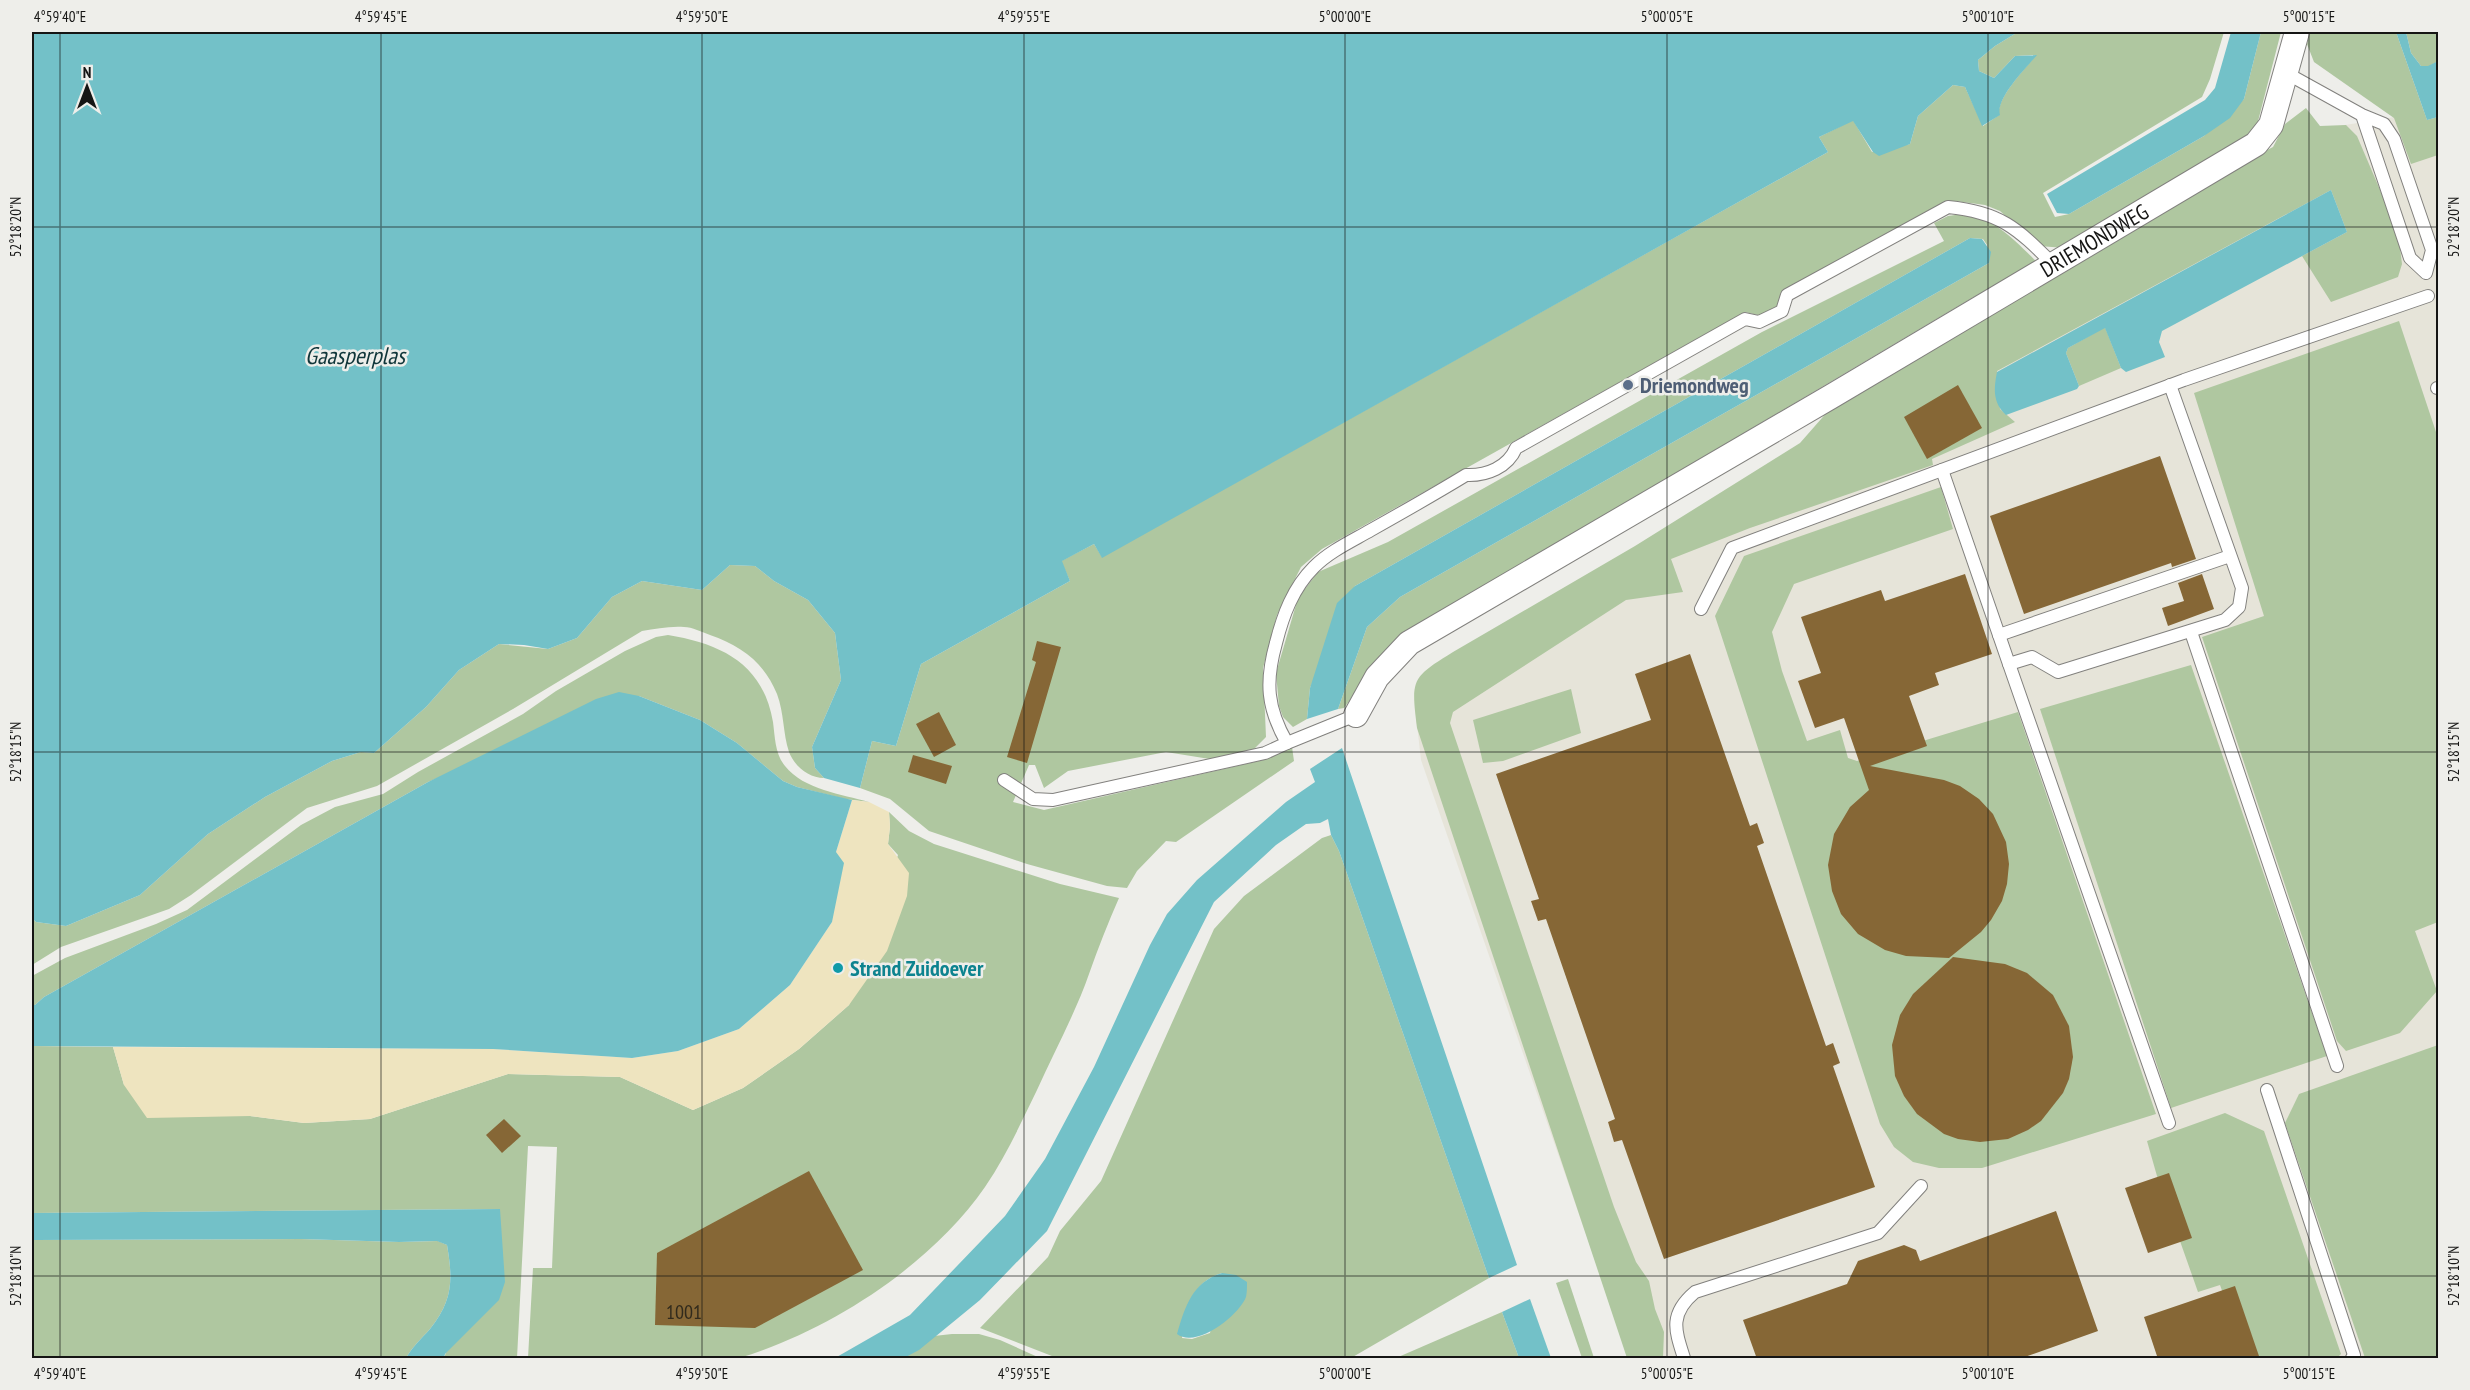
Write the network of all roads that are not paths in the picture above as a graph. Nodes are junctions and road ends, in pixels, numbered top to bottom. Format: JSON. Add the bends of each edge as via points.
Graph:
{"nodes":[{"id":1,"x":2297,"y":32,"type":"edge"},
{"id":2,"x":2286,"y":73,"type":"junction"},
{"id":3,"x":2361,"y":115,"type":"junction"},
{"id":4,"x":2053,"y":264,"type":"junction"},
{"id":5,"x":2428,"y":296,"type":"dead end"},
{"id":6,"x":2170,"y":385,"type":"junction"},
{"id":7,"x":1942,"y":470,"type":"junction"},
{"id":8,"x":2230,"y":556,"type":"junction"},
{"id":9,"x":1701,"y":609,"type":"dead end"},
{"id":10,"x":2191,"y":632,"type":"junction"},
{"id":11,"x":1999,"y":635,"type":"junction"},
{"id":12,"x":2009,"y":664,"type":"junction"},
{"id":13,"x":1356,"y":715,"type":"joint"},
{"id":14,"x":1287,"y":743,"type":"junction"},
{"id":15,"x":1004,"y":780,"type":"dead end"},
{"id":16,"x":2337,"y":1066,"type":"dead end"},
{"id":17,"x":2267,"y":1090,"type":"dead end"},
{"id":18,"x":2169,"y":1123,"type":"dead end"},
{"id":19,"x":1921,"y":1186,"type":"dead end"},
{"id":20,"x":1684,"y":1359,"type":"edge"},
{"id":21,"x":2352,"y":1359,"type":"edge"}],
"edges":[{"from":1,"to":2,"type":"street","name":"DRIEMONDWEG"},
{"from":2,"to":3,"type":"lane"},
{"from":2,"to":4,"type":"street","name":"DRIEMONDWEG","via":[[2271,125],[2256,144]]},
{"from":3,"to":3,"type":"lane","via":[[2410,258],[2426,273],[2432,250],[2394,139],[2384,124]]},
{"from":4,"to":13,"type":"street","name":"DRIEMONDWEG","via":[[1408,643],[1377,676]]},
{"from":4,"to":14,"type":"lane","via":[[2004,220],[1975,210],[1948,207],[1787,295],[1782,311],[1759,322],[1746,319],[1516,448],[1511,460],[1482,476],[1466,475],[1332,553],[1296,590],[1271,660],[1268,692],[1276,723]]},
{"from":5,"to":6,"type":"lane"},
{"from":6,"to":7,"type":"lane"},
{"from":6,"to":8,"type":"lane"},
{"from":7,"to":9,"type":"lane","via":[[1732,548]]},
{"from":7,"to":11,"type":"lane"},
{"from":8,"to":10,"type":"lane","via":[[2242,588],[2239,607],[2225,620]]},
{"from":8,"to":11,"type":"lane"},
{"from":10,"to":12,"type":"lane","via":[[2058,672],[2032,657]]},
{"from":10,"to":16,"type":"lane"},
{"from":11,"to":12,"type":"lane"},
{"from":12,"to":18,"type":"lane"},
{"from":13,"to":14,"type":"lane"},
{"from":14,"to":15,"type":"lane","via":[[1265,753],[1053,800],[1033,799]]},
{"from":17,"to":21,"type":"lane","via":[[2354,1355]]},
{"from":19,"to":20,"type":"lane","via":[[1878,1233],[1695,1292],[1678,1311],[1675,1324]]}]}
